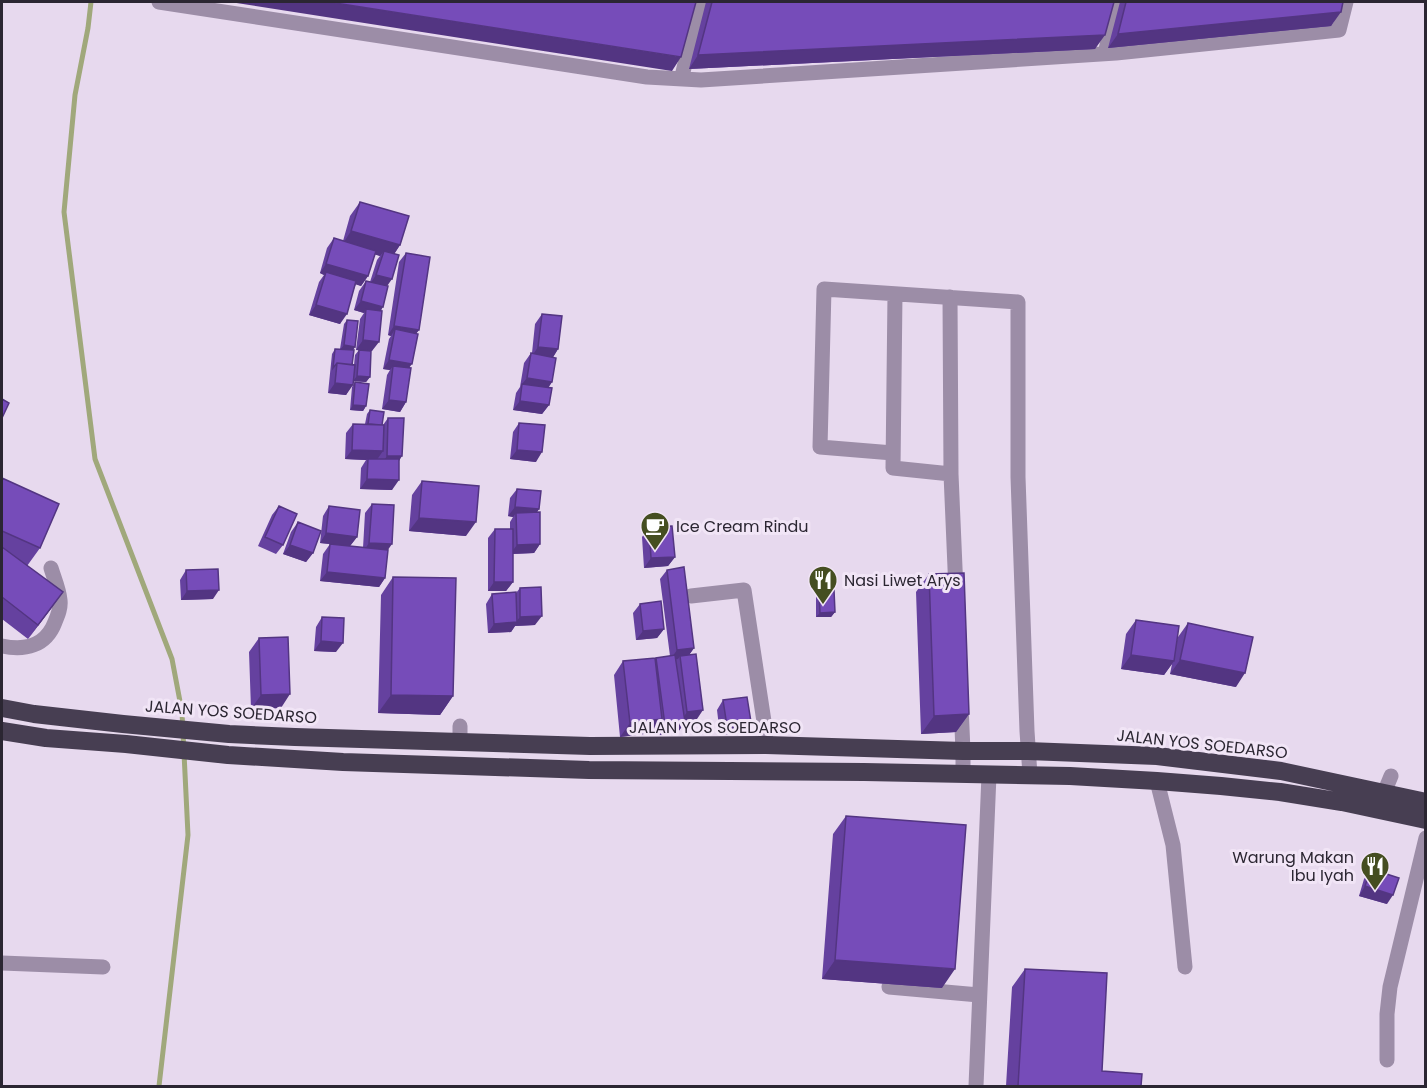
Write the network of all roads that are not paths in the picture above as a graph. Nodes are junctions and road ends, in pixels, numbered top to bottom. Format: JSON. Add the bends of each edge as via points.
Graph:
{"nodes":[{"id":1,"x":159,"y":2,"type":"edge"},
{"id":2,"x":201,"y":2,"type":"edge"},
{"id":3,"x":691,"y":2,"type":"edge"},
{"id":4,"x":700,"y":2,"type":"edge"},
{"id":5,"x":1109,"y":2,"type":"edge"},
{"id":6,"x":1118,"y":2,"type":"edge"},
{"id":7,"x":1340,"y":2,"type":"edge"},
{"id":8,"x":1346,"y":2,"type":"edge"},
{"id":9,"x":1099,"y":51,"type":"junction"},
{"id":10,"x":676,"y":74,"type":"junction"},
{"id":11,"x":896,"y":294,"type":"junction"},
{"id":12,"x":950,"y":297,"type":"junction"},
{"id":13,"x":893,"y":453,"type":"junction"},
{"id":14,"x":951,"y":474,"type":"junction"},
{"id":15,"x":51,"y":568,"type":"dead end"},
{"id":16,"x":691,"y":596,"type":"dead end"},
{"id":17,"x":957,"y":603,"type":"edge"},
{"id":18,"x":2,"y":646,"type":"edge"},
{"id":19,"x":961,"y":696,"type":"edge"},
{"id":20,"x":2,"y":708,"type":"edge"},
{"id":21,"x":2,"y":730,"type":"edge"},
{"id":22,"x":766,"y":745,"type":"junction"},
{"id":23,"x":590,"y":746,"type":"junction"},
{"id":24,"x":963,"y":751,"type":"junction"},
{"id":25,"x":1028,"y":751,"type":"junction"},
{"id":26,"x":590,"y":770,"type":"junction"},
{"id":27,"x":769,"y":771,"type":"junction"},
{"id":28,"x":963,"y":774,"type":"junction"},
{"id":29,"x":988,"y":775,"type":"junction"},
{"id":30,"x":1030,"y":775,"type":"junction"},
{"id":31,"x":1390,"y":776,"type":"dead end"},
{"id":32,"x":1157,"y":781,"type":"junction"},
{"id":33,"x":1383,"y":793,"type":"junction"},
{"id":34,"x":1425,"y":802,"type":"edge"},
{"id":35,"x":1425,"y":820,"type":"edge"},
{"id":36,"x":1425,"y":838,"type":"edge"},
{"id":37,"x":2,"y":963,"type":"edge"},
{"id":38,"x":103,"y":967,"type":"dead end"},
{"id":39,"x":1185,"y":967,"type":"dead end"},
{"id":40,"x":889,"y":987,"type":"dead end"},
{"id":41,"x":980,"y":994,"type":"junction"},
{"id":42,"x":1387,"y":1060,"type":"dead end"},
{"id":43,"x":976,"y":1086,"type":"edge"}],
"edges":[{"from":1,"to":10,"type":"street","via":[[647,77]]},
{"from":2,"to":10,"type":"street"},
{"from":3,"to":10,"type":"street"},
{"from":4,"to":10,"type":"street"},
{"from":5,"to":9,"type":"street"},
{"from":6,"to":9,"type":"street"},
{"from":7,"to":9,"type":"street","via":[[1333,28]]},
{"from":8,"to":9,"type":"street","via":[[1339,30]]},
{"from":9,"to":10,"type":"street","via":[[701,80]]},
{"from":11,"to":12,"type":"street"},
{"from":11,"to":13,"type":"street"},
{"from":11,"to":13,"type":"street","via":[[824,289],[820,447]]},
{"from":12,"to":14,"type":"street"},
{"from":12,"to":25,"type":"street","via":[[1018,302],[1018,477]]},
{"from":13,"to":14,"type":"street","via":[[893,468]]},
{"from":14,"to":17,"type":"street"},
{"from":15,"to":18,"type":"street","via":[[60,611],[49,635],[22,648]]},
{"from":16,"to":22,"type":"street","via":[[744,591]]},
{"from":19,"to":24,"type":"street"},
{"from":20,"to":23,"type":"highway","name":"JALAN YOS SOEDARSO","via":[[229,734],[460,734]]},
{"from":21,"to":26,"type":"highway","via":[[46,738],[228,755]]},
{"from":22,"to":23,"type":"highway","name":"JALAN YOS SOEDARSO"},
{"from":22,"to":24,"type":"highway","name":"JALAN YOS SOEDARSO"},
{"from":22,"to":27,"type":"highway"},
{"from":23,"to":26,"type":"highway"},
{"from":24,"to":25,"type":"highway","name":"JALAN YOS SOEDARSO"},
{"from":24,"to":28,"type":"street"},
{"from":25,"to":30,"type":"street"},
{"from":25,"to":33,"type":"highway","name":"JALAN YOS SOEDARSO","via":[[1157,756],[1281,771]]},
{"from":26,"to":27,"type":"highway"},
{"from":27,"to":28,"type":"highway"},
{"from":28,"to":29,"type":"highway"},
{"from":29,"to":30,"type":"highway"},
{"from":29,"to":41,"type":"street"},
{"from":30,"to":32,"type":"highway"},
{"from":31,"to":33,"type":"street"},
{"from":32,"to":35,"type":"highway","via":[[1280,792]]},
{"from":32,"to":39,"type":"street","via":[[1173,845]]},
{"from":33,"to":34,"type":"highway","name":"JALAN YOS SOEDARSO"},
{"from":36,"to":42,"type":"street","via":[[1390,987]]},
{"from":37,"to":38,"type":"street"},
{"from":40,"to":41,"type":"street"},
{"from":41,"to":43,"type":"street"}]}
